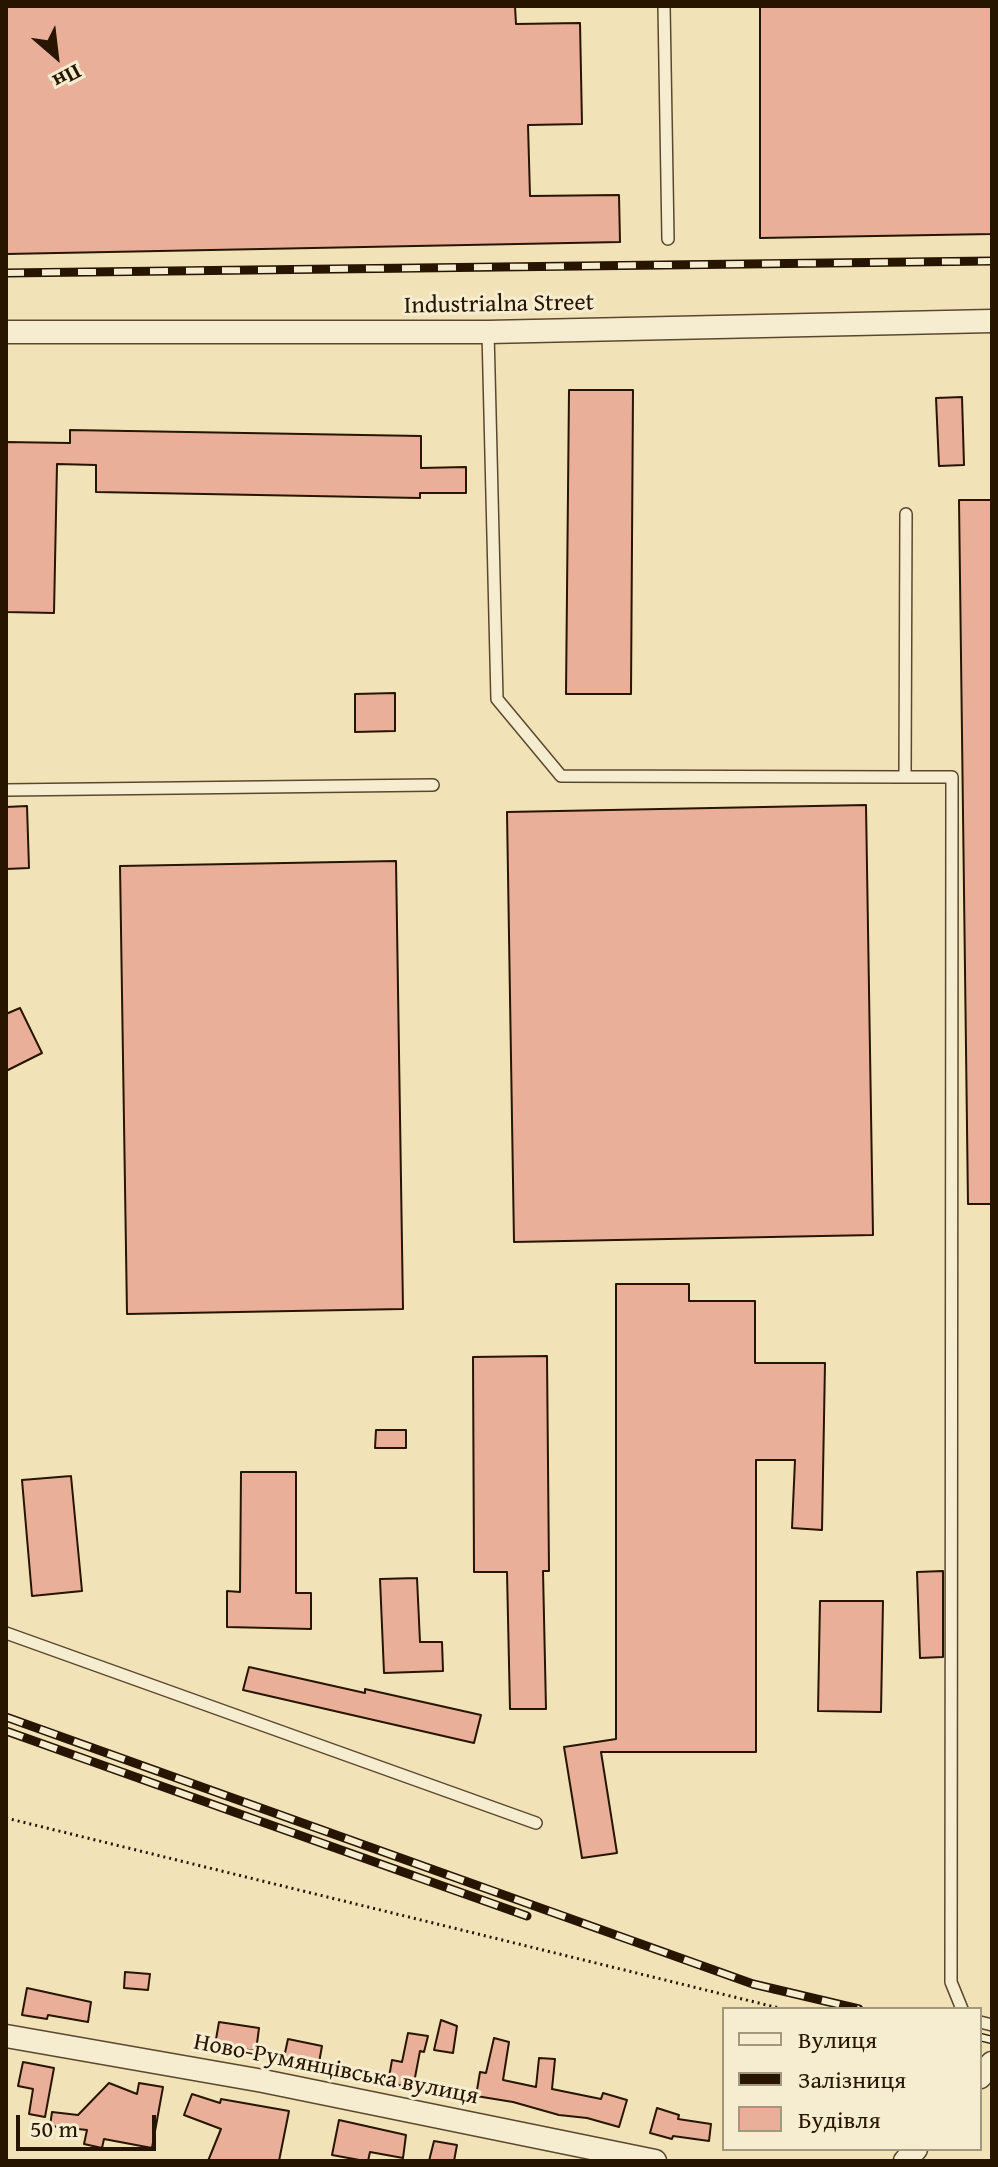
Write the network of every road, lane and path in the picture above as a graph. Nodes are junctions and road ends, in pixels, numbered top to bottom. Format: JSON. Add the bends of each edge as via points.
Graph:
{"nodes":[{"id":1,"x":664,"y":6,"type":"edge"},
{"id":2,"x":668,"y":239,"type":"dead end"},
{"id":3,"x":992,"y":321,"type":"edge"},
{"id":4,"x":6,"y":332,"type":"edge"},
{"id":5,"x":488,"y":332,"type":"junction"},
{"id":6,"x":906,"y":514,"type":"dead end"},
{"id":7,"x":905,"y":777,"type":"junction"},
{"id":8,"x":433,"y":785,"type":"dead end"},
{"id":9,"x":6,"y":790,"type":"edge"},
{"id":10,"x":6,"y":1633,"type":"edge"},
{"id":11,"x":6,"y":1818,"type":"edge"},
{"id":12,"x":536,"y":1823,"type":"dead end"},
{"id":13,"x":775,"y":2007,"type":"edge"},
{"id":14,"x":961,"y":2007,"type":"edge"},
{"id":15,"x":6,"y":2036,"type":"edge"},
{"id":16,"x":655,"y":2161,"type":"edge"}],
"edges":[{"from":1,"to":2,"type":"lane"},
{"from":3,"to":5,"type":"street","name":"Industrialna Street"},
{"from":4,"to":5,"type":"street","name":"Industrialna Street"},
{"from":5,"to":7,"type":"lane","via":[[497,699],[561,776]]},
{"from":6,"to":7,"type":"lane"},
{"from":7,"to":14,"type":"lane","via":[[952,777],[951,1982]]},
{"from":8,"to":9,"type":"lane"},
{"from":10,"to":12,"type":"lane"},
{"from":11,"to":13,"type":"path"},
{"from":15,"to":16,"type":"street","name":"Ново-Румянцівська вулиця","via":[[263,2081]]}]}
